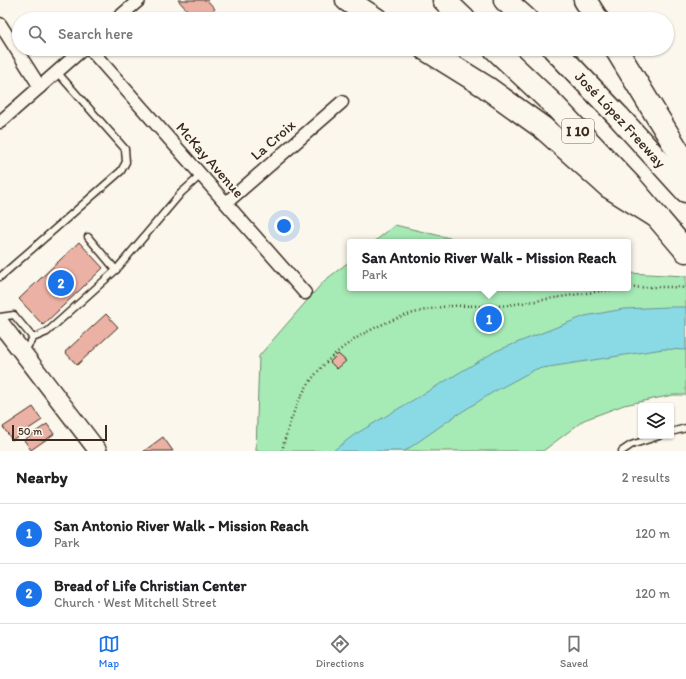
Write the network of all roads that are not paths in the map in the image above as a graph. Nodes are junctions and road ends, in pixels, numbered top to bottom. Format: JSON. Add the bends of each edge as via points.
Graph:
{"nodes":[{"id":1,"x":139,"y":0,"type":"edge"},
{"id":2,"x":347,"y":0,"type":"edge"},
{"id":3,"x":444,"y":0,"type":"edge"},
{"id":4,"x":505,"y":0,"type":"edge"},
{"id":5,"x":585,"y":0,"type":"edge"},
{"id":6,"x":125,"y":12,"type":"edge"},
{"id":7,"x":365,"y":12,"type":"edge"},
{"id":8,"x":457,"y":12,"type":"edge"},
{"id":9,"x":518,"y":12,"type":"edge"},
{"id":10,"x":593,"y":12,"type":"edge"},
{"id":11,"x":0,"y":24,"type":"edge"},
{"id":12,"x":12,"y":43,"type":"edge"},
{"id":13,"x":20,"y":56,"type":"edge"},
{"id":14,"x":75,"y":56,"type":"edge"},
{"id":15,"x":96,"y":56,"type":"edge"},
{"id":16,"x":436,"y":56,"type":"edge"},
{"id":17,"x":502,"y":56,"type":"edge"},
{"id":18,"x":561,"y":56,"type":"edge"},
{"id":19,"x":620,"y":56,"type":"edge"},
{"id":20,"x":57,"y":72,"type":"junction"},
{"id":21,"x":40,"y":87,"type":"junction"},
{"id":22,"x":342,"y":102,"type":"dead end"},
{"id":23,"x":0,"y":122,"type":"edge"},
{"id":24,"x":686,"y":164,"type":"edge"},
{"id":25,"x":201,"y":175,"type":"junction"},
{"id":26,"x":686,"y":191,"type":"edge"},
{"id":27,"x":226,"y":203,"type":"junction"},
{"id":28,"x":657,"y":217,"type":"junction"},
{"id":29,"x":88,"y":237,"type":"dead end"},
{"id":30,"x":686,"y":251,"type":"edge"},
{"id":31,"x":116,"y":270,"type":"junction"},
{"id":32,"x":0,"y":277,"type":"edge"},
{"id":33,"x":305,"y":293,"type":"dead end"},
{"id":34,"x":0,"y":317,"type":"edge"},
{"id":35,"x":0,"y":323,"type":"edge"},
{"id":36,"x":33,"y":338,"type":"junction"},
{"id":37,"x":24,"y":354,"type":"junction"},
{"id":38,"x":686,"y":428,"type":"edge"},
{"id":39,"x":674,"y":431,"type":"edge"},
{"id":40,"x":650,"y":439,"type":"edge"},
{"id":41,"x":631,"y":445,"type":"junction"},
{"id":42,"x":98,"y":451,"type":"edge"},
{"id":43,"x":622,"y":451,"type":"edge"},
{"id":44,"x":635,"y":451,"type":"edge"}],
"edges":[{"from":1,"to":6,"type":"street"},
{"from":2,"to":7,"type":"highway"},
{"from":3,"to":8,"type":"highway"},
{"from":4,"to":9,"type":"highway"},
{"from":5,"to":10,"type":"highway"},
{"from":11,"to":12,"type":"street"},
{"from":13,"to":21,"type":"street"},
{"from":14,"to":20,"type":"street"},
{"from":15,"to":25,"type":"street","name":"McKay Avenue"},
{"from":16,"to":28,"type":"highway","via":[[486,87],[543,128],[609,188]]},
{"from":17,"to":28,"type":"highway","number":"I 10","via":[[629,184]]},
{"from":18,"to":26,"type":"highway","name":"José López Freeway","number":"I 10"},
{"from":19,"to":24,"type":"highway"},
{"from":20,"to":21,"type":"street"},
{"from":20,"to":32,"type":"lane","via":[[125,149],[126,162],[121,171]]},
{"from":21,"to":23,"type":"street"},
{"from":22,"to":27,"type":"street","name":"La Croix"},
{"from":25,"to":27,"type":"street","name":"McKay Avenue"},
{"from":25,"to":31,"type":"lane","via":[[180,193]]},
{"from":27,"to":33,"type":"street","name":"McKay Avenue"},
{"from":28,"to":30,"type":"highway","number":"I 10"},
{"from":29,"to":31,"type":"lane"},
{"from":31,"to":36,"type":"lane","via":[[47,332]]},
{"from":34,"to":36,"type":"lane","via":[[14,315]]},
{"from":35,"to":37,"type":"street"},
{"from":36,"to":37,"type":"lane"},
{"from":37,"to":42,"type":"street"},
{"from":38,"to":39,"type":"lane"},
{"from":40,"to":41,"type":"lane"},
{"from":41,"to":43,"type":"lane"},
{"from":41,"to":44,"type":"lane"}]}
